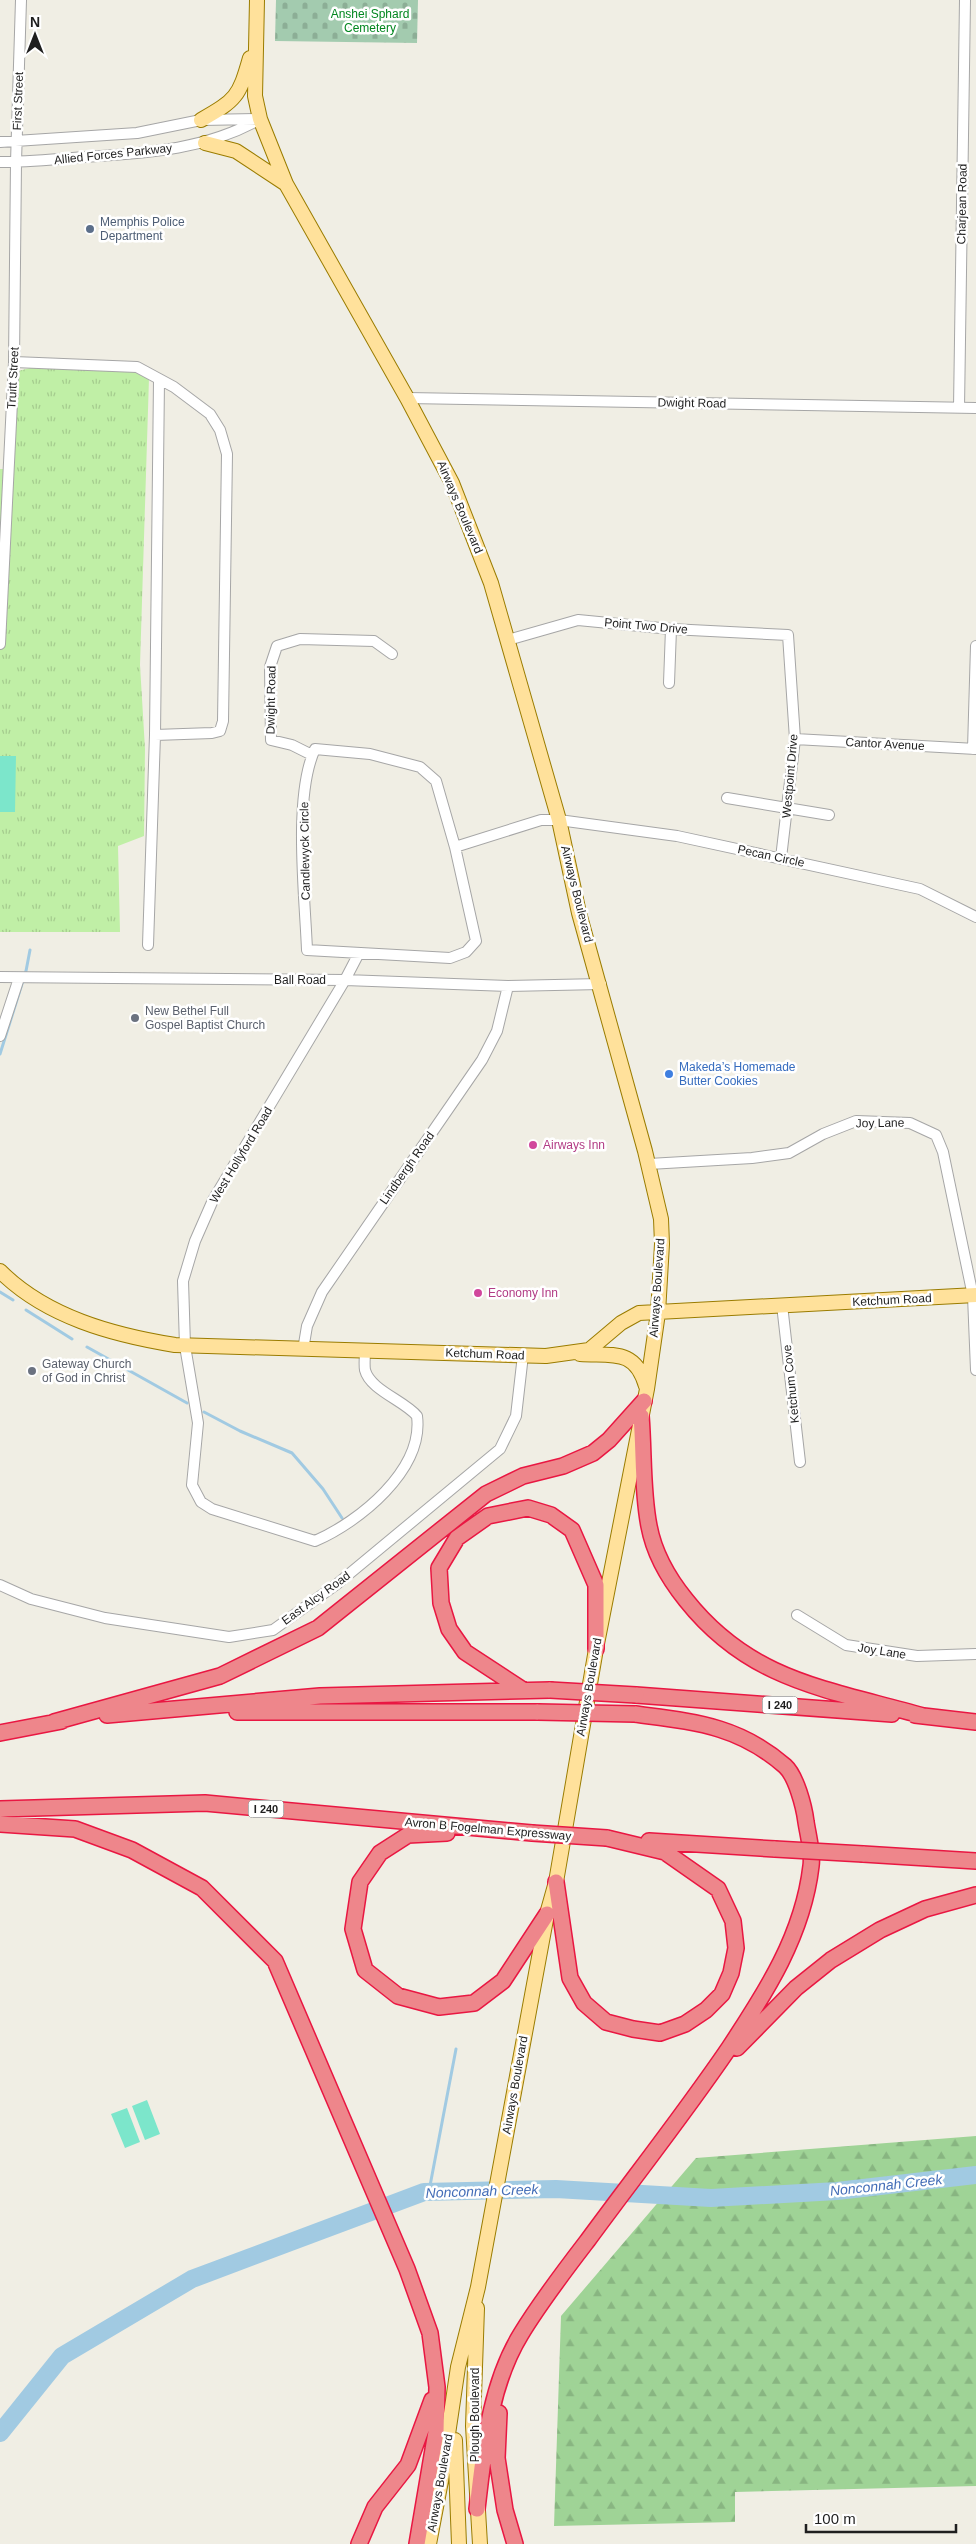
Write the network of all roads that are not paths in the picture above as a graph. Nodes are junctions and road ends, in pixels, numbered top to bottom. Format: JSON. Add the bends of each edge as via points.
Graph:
{"nodes":[{"id":1,"x":20,"y":0,"type":"edge"},
{"id":2,"x":257,"y":0,"type":"edge"},
{"id":3,"x":965,"y":0,"type":"edge"},
{"id":4,"x":256,"y":36,"type":"junction"},
{"id":5,"x":260,"y":119,"type":"junction"},
{"id":6,"x":201,"y":120,"type":"junction"},
{"id":7,"x":16,"y":141,"type":"junction"},
{"id":8,"x":0,"y":142,"type":"edge"},
{"id":9,"x":204,"y":143,"type":"junction"},
{"id":10,"x":0,"y":162,"type":"edge"},
{"id":11,"x":16,"y":162,"type":"junction"},
{"id":12,"x":286,"y":184,"type":"junction"},
{"id":13,"x":14,"y":362,"type":"junction"},
{"id":14,"x":159,"y":380,"type":"junction"},
{"id":15,"x":408,"y":398,"type":"junction"},
{"id":16,"x":959,"y":408,"type":"junction"},
{"id":17,"x":976,"y":408,"type":"edge"},
{"id":18,"x":671,"y":629,"type":"junction"},
{"id":19,"x":788,"y":635,"type":"joint"},
{"id":20,"x":508,"y":640,"type":"junction"},
{"id":21,"x":0,"y":644,"type":"edge"},
{"id":22,"x":976,"y":646,"type":"edge"},
{"id":23,"x":392,"y":654,"type":"dead end"},
{"id":24,"x":668,"y":683,"type":"dead end"},
{"id":25,"x":155,"y":735,"type":"junction"},
{"id":26,"x":795,"y":739,"type":"junction"},
{"id":27,"x":974,"y":749,"type":"edge"},
{"id":28,"x":312,"y":755,"type":"junction"},
{"id":29,"x":727,"y":798,"type":"dead end"},
{"id":30,"x":788,"y":809,"type":"junction"},
{"id":31,"x":829,"y":815,"type":"dead end"},
{"id":32,"x":559,"y":820,"type":"junction"},
{"id":33,"x":455,"y":846,"type":"junction"},
{"id":34,"x":782,"y":858,"type":"junction"},
{"id":35,"x":976,"y":917,"type":"edge"},
{"id":36,"x":148,"y":945,"type":"dead end"},
{"id":37,"x":359,"y":953,"type":"junction"},
{"id":38,"x":0,"y":977,"type":"edge"},
{"id":39,"x":24,"y":978,"type":"junction"},
{"id":40,"x":345,"y":980,"type":"junction"},
{"id":41,"x":601,"y":984,"type":"junction"},
{"id":42,"x":508,"y":986,"type":"junction"},
{"id":43,"x":0,"y":1036,"type":"edge"},
{"id":44,"x":649,"y":1164,"type":"junction"},
{"id":45,"x":0,"y":1271,"type":"edge"},
{"id":46,"x":975,"y":1296,"type":"edge"},
{"id":47,"x":782,"y":1305,"type":"junction"},
{"id":48,"x":658,"y":1313,"type":"junction"},
{"id":49,"x":185,"y":1346,"type":"junction"},
{"id":50,"x":303,"y":1350,"type":"junction"},
{"id":51,"x":365,"y":1351,"type":"junction"},
{"id":52,"x":571,"y":1354,"type":"junction"},
{"id":53,"x":523,"y":1355,"type":"junction"},
{"id":54,"x":976,"y":1370,"type":"edge"},
{"id":55,"x":646,"y":1395,"type":"junction"},
{"id":56,"x":641,"y":1416,"type":"junction"},
{"id":57,"x":800,"y":1462,"type":"dead end"},
{"id":58,"x":0,"y":1585,"type":"edge"},
{"id":59,"x":797,"y":1616,"type":"dead end"},
{"id":60,"x":596,"y":1649,"type":"junction"},
{"id":61,"x":976,"y":1654,"type":"edge"},
{"id":62,"x":523,"y":1690,"type":"junction"},
{"id":63,"x":180,"y":1709,"type":"junction"},
{"id":64,"x":923,"y":1716,"type":"junction"},
{"id":65,"x":54,"y":1722,"type":"junction"},
{"id":66,"x":976,"y":1722,"type":"edge"},
{"id":67,"x":0,"y":1733,"type":"edge"},
{"id":68,"x":0,"y":1810,"type":"edge"},
{"id":69,"x":0,"y":1824,"type":"edge"},
{"id":70,"x":494,"y":1830,"type":"junction"},
{"id":71,"x":607,"y":1838,"type":"junction"},
{"id":72,"x":976,"y":1861,"type":"edge"},
{"id":73,"x":556,"y":1882,"type":"junction"},
{"id":74,"x":976,"y":1895,"type":"edge"},
{"id":75,"x":547,"y":1914,"type":"junction"},
{"id":76,"x":704,"y":2084,"type":"junction"},
{"id":77,"x":478,"y":2287,"type":"junction"},
{"id":78,"x":458,"y":2367,"type":"junction"},
{"id":79,"x":501,"y":2379,"type":"junction"},
{"id":80,"x":437,"y":2386,"type":"junction"},
{"id":81,"x":477,"y":2509,"type":"junction"},
{"id":82,"x":359,"y":2544,"type":"edge"},
{"id":83,"x":417,"y":2544,"type":"edge"},
{"id":84,"x":429,"y":2544,"type":"edge"},
{"id":85,"x":459,"y":2544,"type":"edge"},
{"id":86,"x":480,"y":2544,"type":"edge"},
{"id":87,"x":515,"y":2544,"type":"edge"}],
"edges":[{"from":1,"to":7,"type":"street","name":"First Street"},
{"from":2,"to":4,"type":"main road","name":"Airways Boulevard"},
{"from":3,"to":16,"type":"street","name":"Charjean Road"},
{"from":4,"to":5,"type":"main road","name":"Airways Boulevard","via":[[255,96]]},
{"from":4,"to":6,"type":"main road","via":[[242,87],[230,103]]},
{"from":5,"to":6,"type":"street","name":"Allied Forces Parkway"},
{"from":5,"to":9,"type":"street","name":"Allied Forces Parkway"},
{"from":5,"to":12,"type":"main road","name":"Airways Boulevard"},
{"from":6,"to":7,"type":"street","name":"Allied Forces Parkway","via":[[138,133]]},
{"from":7,"to":8,"type":"street","name":"Allied Forces Parkway"},
{"from":7,"to":11,"type":"street","name":"Truitt Street"},
{"from":9,"to":11,"type":"street","name":"Allied Forces Parkway","via":[[140,154]]},
{"from":9,"to":12,"type":"main road","via":[[236,151]]},
{"from":10,"to":11,"type":"street","name":"Allied Forces Parkway"},
{"from":11,"to":13,"type":"street","name":"Truitt Street"},
{"from":12,"to":15,"type":"main road","name":"Airways Boulevard"},
{"from":13,"to":14,"type":"street","via":[[136,367]]},
{"from":13,"to":21,"type":"street","name":"Truitt Street"},
{"from":14,"to":25,"type":"street"},
{"from":14,"to":25,"type":"street","via":[[210,414],[220,430],[227,454],[226,651],[220,731]]},
{"from":15,"to":16,"type":"street","name":"Dwight Road"},
{"from":15,"to":20,"type":"main road","name":"Airways Boulevard","via":[[452,482],[491,583]]},
{"from":16,"to":17,"type":"street","name":"Dwight Road"},
{"from":18,"to":19,"type":"street","name":"Point Two Drive"},
{"from":18,"to":20,"type":"street","name":"Point Two Drive","via":[[578,620]]},
{"from":18,"to":24,"type":"street"},
{"from":19,"to":26,"type":"street","name":"Westpoint Drive"},
{"from":20,"to":32,"type":"main road","name":"Airways Boulevard"},
{"from":22,"to":27,"type":"street"},
{"from":23,"to":28,"type":"street","name":"Dwight Road","via":[[374,641],[300,639],[277,646],[270,667],[270,740],[292,745]]},
{"from":25,"to":36,"type":"street"},
{"from":26,"to":27,"type":"street","name":"Cantor Avenue"},
{"from":26,"to":30,"type":"street","name":"Westpoint Drive"},
{"from":28,"to":33,"type":"street","name":"Candlewyck Circle","via":[[315,749],[370,754],[420,766],[436,781]]},
{"from":28,"to":37,"type":"street","name":"Candlewyck Circle","via":[[303,809],[307,950]]},
{"from":29,"to":30,"type":"street"},
{"from":30,"to":31,"type":"street"},
{"from":30,"to":34,"type":"street","name":"Westpoint Drive"},
{"from":32,"to":33,"type":"street","via":[[541,820]]},
{"from":32,"to":34,"type":"street","name":"Pecan Circle","via":[[677,836]]},
{"from":32,"to":41,"type":"main road","name":"Airways Boulevard","via":[[579,914]]},
{"from":33,"to":37,"type":"street","name":"Candlewyck Circle","via":[[476,941],[466,952],[450,958]]},
{"from":34,"to":35,"type":"street","name":"Pecan Circle","via":[[920,889]]},
{"from":37,"to":40,"type":"street"},
{"from":38,"to":39,"type":"street","name":"Ball Road"},
{"from":39,"to":40,"type":"street","name":"Ball Road"},
{"from":39,"to":43,"type":"street"},
{"from":40,"to":42,"type":"street","name":"Ball Road"},
{"from":40,"to":49,"type":"street","name":"West Hollyford Road","via":[[213,1200],[195,1241],[183,1281]]},
{"from":41,"to":42,"type":"street","name":"Ball Road"},
{"from":41,"to":44,"type":"main road","name":"Airways Boulevard"},
{"from":42,"to":50,"type":"street","name":"Lindbergh Road","via":[[497,1031],[482,1060],[322,1292],[307,1326]]},
{"from":44,"to":46,"type":"street","name":"Joy Lane","via":[[789,1153],[856,1121],[910,1122],[936,1135],[943,1152]]},
{"from":44,"to":48,"type":"main road","name":"Airways Boulevard","via":[[661,1228]]},
{"from":45,"to":49,"type":"main road","name":"Ketchum Road","via":[[28,1293],[72,1318],[120,1336]]},
{"from":46,"to":47,"type":"main road","name":"Ketchum Road"},
{"from":46,"to":54,"type":"street","name":"Joy Lane"},
{"from":47,"to":48,"type":"main road","name":"Ketchum Road"},
{"from":47,"to":57,"type":"street","name":"Ketchum Cove"},
{"from":48,"to":52,"type":"main road","name":"Ketchum Road","via":[[638,1313],[589,1350]]},
{"from":48,"to":55,"type":"main road","name":"Airways Boulevard"},
{"from":49,"to":50,"type":"main road","name":"Ketchum Road"},
{"from":49,"to":51,"type":"street","name":"West Hollyford Road","via":[[198,1423],[192,1485],[196,1496],[212,1509],[315,1541],[359,1514],[387,1490],[411,1454],[417,1416],[382,1391],[367,1375]]},
{"from":50,"to":51,"type":"main road","name":"Ketchum Road"},
{"from":51,"to":53,"type":"main road","name":"Ketchum Road"},
{"from":52,"to":53,"type":"main road","name":"Ketchum Road"},
{"from":52,"to":55,"type":"main road","via":[[624,1356],[636,1364]]},
{"from":53,"to":58,"type":"street","name":"East Alcy Road","via":[[516,1416],[500,1448],[337,1584],[273,1630],[229,1637],[105,1618],[32,1599]]},
{"from":55,"to":56,"type":"main road","name":"Airways Boulevard"},
{"from":55,"to":65,"type":"highway","via":[[594,1453],[563,1466],[523,1476],[486,1494],[318,1628],[220,1676]]},
{"from":56,"to":60,"type":"main road","name":"Airways Boulevard"},
{"from":56,"to":64,"type":"highway","via":[[649,1526],[659,1558],[693,1610],[746,1657],[769,1670],[829,1692]]},
{"from":59,"to":61,"type":"street","name":"Joy Lane","via":[[846,1645],[918,1656]]},
{"from":60,"to":62,"type":"highway","via":[[596,1585],[572,1530],[551,1515],[528,1508],[488,1516],[457,1538],[439,1568],[441,1603],[449,1629],[465,1652]]},
{"from":60,"to":73,"type":"main road","name":"Airways Boulevard"},
{"from":62,"to":63,"type":"highway","number":"I 240","via":[[320,1696]]},
{"from":62,"to":64,"type":"highway","number":"I 240","bridge":true},
{"from":63,"to":65,"type":"highway","number":"I 240"},
{"from":63,"to":76,"type":"highway","bridge":true,"via":[[635,1714],[702,1723],[743,1736],[787,1768],[803,1803],[812,1864],[796,1927],[779,1969]]},
{"from":64,"to":66,"type":"highway","number":"I 240"},
{"from":65,"to":67,"type":"highway","number":"I 240"},
{"from":68,"to":70,"type":"highway","name":"Avron B Fogelman Expressway","number":"I 240","via":[[205,1803]]},
{"from":69,"to":80,"type":"highway","via":[[75,1829],[132,1850],[202,1888],[275,1961],[407,2269],[430,2333]]},
{"from":70,"to":71,"type":"highway","name":"Avron B Fogelman Expressway","number":"I 240","bridge":true},
{"from":70,"to":75,"type":"highway","via":[[408,1836],[380,1853],[360,1882],[353,1929],[366,1970],[398,1996],[439,2007],[474,2003],[503,1981]]},
{"from":71,"to":72,"type":"highway","name":"Avron B Fogelman Expressway","number":"I 240","bridge":true},
{"from":71,"to":73,"type":"highway","via":[[665,1852],[718,1889],[733,1921],[736,1948],[722,1994],[706,2010],[685,2024],[660,2033],[606,2022],[584,2003],[570,1978]]},
{"from":73,"to":75,"type":"main road","name":"Airways Boulevard"},
{"from":74,"to":76,"type":"highway","via":[[925,1910],[880,1930],[831,1960],[782,2001]]},
{"from":75,"to":77,"type":"main road","name":"Airways Boulevard"},
{"from":76,"to":79,"type":"highway","via":[[520,2335]]},
{"from":77,"to":78,"type":"main road","name":"Airways Boulevard"},
{"from":77,"to":81,"type":"main road","name":"Plough Boulevard","via":[[473,2426]]},
{"from":78,"to":84,"type":"main road","name":"Airways Boulevard","via":[[442,2481]]},
{"from":78,"to":85,"type":"main road","name":"Plough Boulevard","via":[[454,2464]]},
{"from":79,"to":81,"type":"highway","via":[[485,2440]]},
{"from":79,"to":87,"type":"highway","via":[[497,2458],[505,2510]]},
{"from":80,"to":82,"type":"highway","via":[[408,2465],[375,2507]]},
{"from":80,"to":83,"type":"highway","via":[[436,2432]]},
{"from":81,"to":86,"type":"main road","name":"Plough Boulevard"}]}
